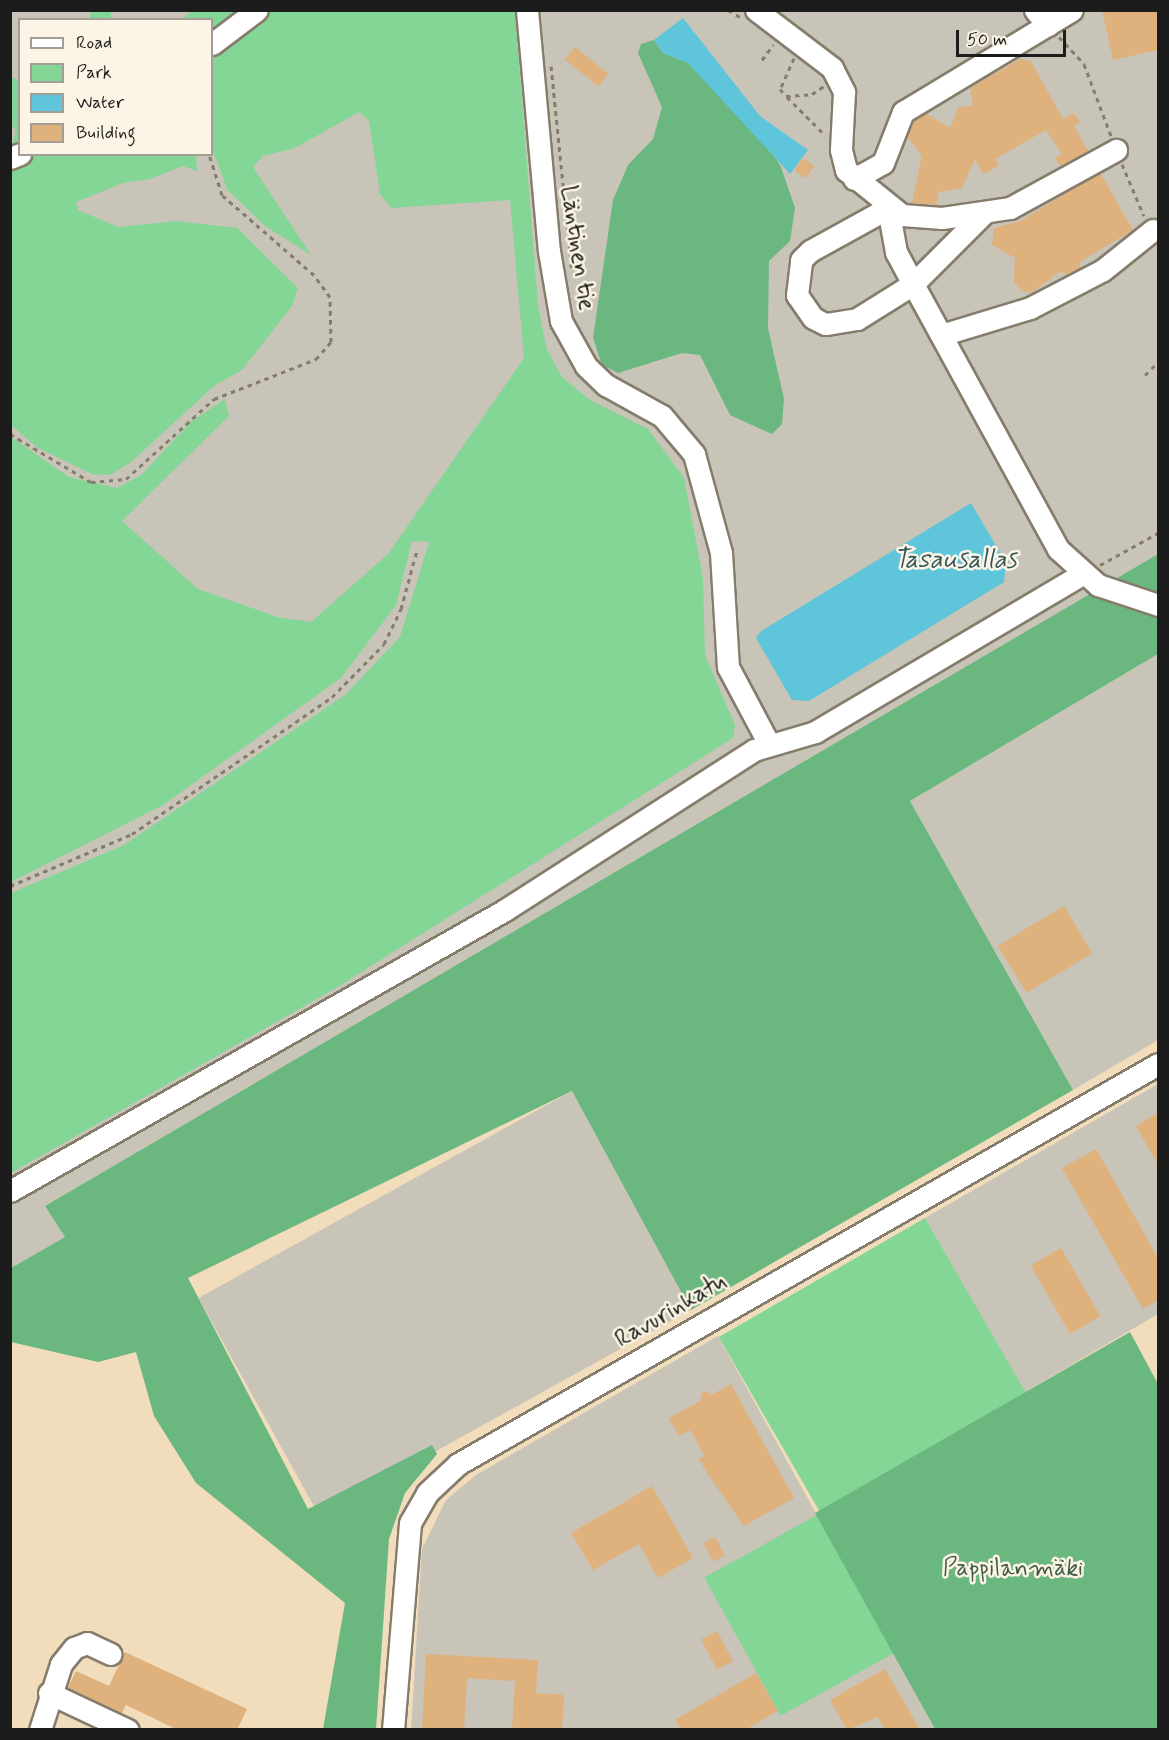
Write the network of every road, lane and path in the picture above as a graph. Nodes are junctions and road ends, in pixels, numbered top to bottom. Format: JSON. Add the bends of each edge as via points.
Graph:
{"nodes":[{"id":1,"x":257,"y":10,"type":"edge"},
{"id":2,"x":527,"y":10,"type":"edge"},
{"id":3,"x":756,"y":10,"type":"edge"},
{"id":4,"x":1056,"y":15,"type":"edge"},
{"id":5,"x":213,"y":43,"type":"edge"},
{"id":6,"x":550,"y":54,"type":"dead end"},
{"id":7,"x":795,"y":55,"type":"dead end"},
{"id":8,"x":837,"y":76,"type":"junction"},
{"id":9,"x":786,"y":96,"type":"junction"},
{"id":10,"x":841,"y":150,"type":"junction"},
{"id":11,"x":1116,"y":150,"type":"junction"},
{"id":12,"x":210,"y":156,"type":"edge"},
{"id":13,"x":854,"y":179,"type":"junction"},
{"id":14,"x":888,"y":208,"type":"junction"},
{"id":15,"x":983,"y":214,"type":"junction"},
{"id":16,"x":1153,"y":230,"type":"joint"},
{"id":17,"x":572,"y":281,"type":"dead end"},
{"id":18,"x":913,"y":284,"type":"junction"},
{"id":19,"x":941,"y":335,"type":"junction"},
{"id":20,"x":1158,"y":362,"type":"edge"},
{"id":21,"x":1145,"y":375,"type":"dead end"},
{"id":22,"x":10,"y":434,"type":"edge"},
{"id":23,"x":1158,"y":533,"type":"edge"},
{"id":24,"x":417,"y":550,"type":"dead end"},
{"id":25,"x":1081,"y":575,"type":"junction"},
{"id":26,"x":1158,"y":605,"type":"edge"},
{"id":27,"x":769,"y":744,"type":"junction"},
{"id":28,"x":10,"y":886,"type":"edge"},
{"id":29,"x":1158,"y":1064,"type":"edge"},
{"id":30,"x":10,"y":1191,"type":"edge"},
{"id":31,"x":111,"y":1654,"type":"dead end"},
{"id":32,"x":49,"y":1693,"type":"junction"},
{"id":33,"x":40,"y":1730,"type":"edge"},
{"id":34,"x":128,"y":1730,"type":"edge"},
{"id":35,"x":393,"y":1730,"type":"edge"}],
"edges":[{"from":1,"to":5,"type":"street"},
{"from":2,"to":27,"type":"street","name":"Läntinen tie","via":[[540,171],[561,321],[586,366],[606,385],[662,416],[694,454],[721,554],[728,667]]},
{"from":3,"to":8,"type":"street"},
{"from":4,"to":11,"type":"path","via":[[1084,64]]},
{"from":4,"to":13,"type":"street","via":[[903,112],[883,163]]},
{"from":6,"to":17,"type":"path"},
{"from":7,"to":9,"type":"path","via":[[780,89]]},
{"from":8,"to":9,"type":"path","via":[[812,94]]},
{"from":8,"to":10,"type":"street","via":[[845,101]]},
{"from":9,"to":10,"type":"path"},
{"from":10,"to":13,"type":"street"},
{"from":11,"to":15,"type":"street","via":[[1010,208]]},
{"from":11,"to":16,"type":"path","via":[[1137,206]]},
{"from":12,"to":22,"type":"path","via":[[222,195],[314,275],[330,297],[331,342],[316,359],[214,399],[126,479],[91,482]]},
{"from":13,"to":14,"type":"street"},
{"from":14,"to":15,"type":"street","via":[[919,219]]},
{"from":14,"to":18,"type":"street","via":[[896,252]]},
{"from":14,"to":18,"type":"street","via":[[810,251],[801,260],[797,295],[813,318],[838,325]]},
{"from":15,"to":18,"type":"street"},
{"from":16,"to":19,"type":"street","via":[[1103,270],[1030,308]]},
{"from":18,"to":19,"type":"street"},
{"from":19,"to":25,"type":"street","via":[[1058,549]]},
{"from":20,"to":21,"type":"path"},
{"from":23,"to":25,"type":"path"},
{"from":24,"to":28,"type":"path","via":[[401,609],[384,644],[332,697],[132,834]]},
{"from":25,"to":26,"type":"street"},
{"from":25,"to":27,"type":"street","via":[[815,732]]},
{"from":27,"to":30,"type":"street","via":[[506,910]]},
{"from":29,"to":35,"type":"street","name":"Ravurinkatu","via":[[458,1464],[427,1493],[410,1523]]},
{"from":31,"to":32,"type":"street","via":[[87,1643],[74,1648]]},
{"from":32,"to":33,"type":"street"},
{"from":32,"to":34,"type":"street"}]}
